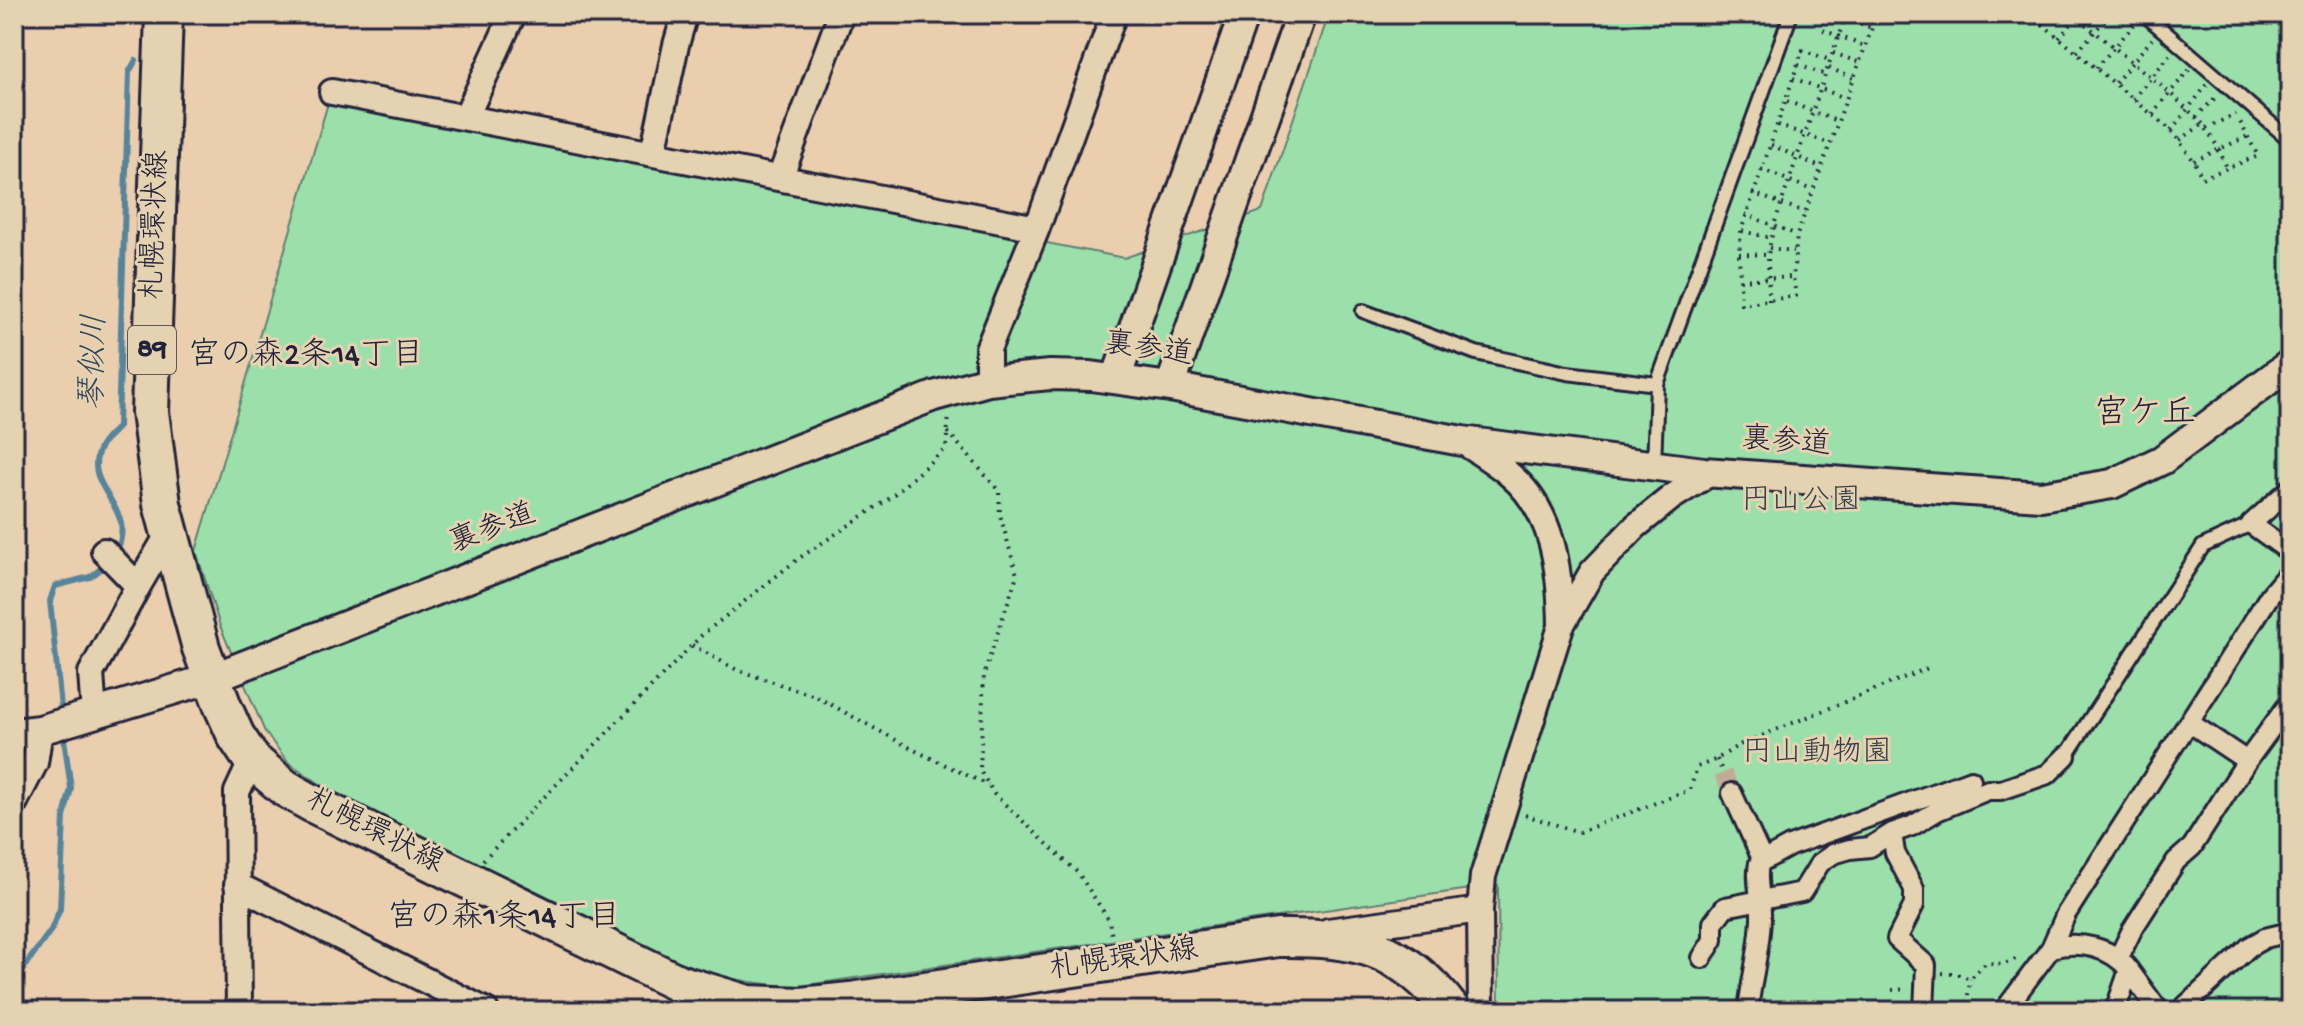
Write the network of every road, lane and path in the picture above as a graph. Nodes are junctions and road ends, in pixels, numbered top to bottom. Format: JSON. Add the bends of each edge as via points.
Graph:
{"nodes":[{"id":1,"x":164,"y":14,"type":"edge"},
{"id":2,"x":513,"y":14,"type":"edge"},
{"id":3,"x":685,"y":14,"type":"edge"},
{"id":4,"x":840,"y":14,"type":"edge"},
{"id":5,"x":1244,"y":14,"type":"edge"},
{"id":6,"x":1301,"y":14,"type":"edge"},
{"id":7,"x":1791,"y":14,"type":"edge"},
{"id":8,"x":1838,"y":14,"type":"edge"},
{"id":9,"x":2030,"y":14,"type":"edge"},
{"id":10,"x":2048,"y":14,"type":"edge"},
{"id":11,"x":2110,"y":14,"type":"edge"},
{"id":12,"x":1846,"y":15,"type":"edge"},
{"id":13,"x":1874,"y":15,"type":"edge"},
{"id":14,"x":2077,"y":15,"type":"edge"},
{"id":15,"x":1105,"y":17,"type":"edge"},
{"id":16,"x":2140,"y":19,"type":"edge"},
{"id":17,"x":2041,"y":23,"type":"junction"},
{"id":18,"x":1871,"y":28,"type":"junction"},
{"id":19,"x":1823,"y":30,"type":"dead end"},
{"id":20,"x":2094,"y":32,"type":"junction"},
{"id":21,"x":1838,"y":36,"type":"junction"},
{"id":22,"x":2059,"y":38,"type":"junction"},
{"id":23,"x":2153,"y":38,"type":"dead end"},
{"id":24,"x":1864,"y":46,"type":"junction"},
{"id":25,"x":2114,"y":48,"type":"junction"},
{"id":26,"x":2077,"y":52,"type":"junction"},
{"id":27,"x":1833,"y":53,"type":"junction"},
{"id":28,"x":2172,"y":53,"type":"dead end"},
{"id":29,"x":1830,"y":60,"type":"junction"},
{"id":30,"x":1858,"y":62,"type":"junction"},
{"id":31,"x":2132,"y":63,"type":"junction"},
{"id":32,"x":1797,"y":65,"type":"junction"},
{"id":33,"x":1828,"y":68,"type":"junction"},
{"id":34,"x":2096,"y":68,"type":"junction"},
{"id":35,"x":2191,"y":68,"type":"dead end"},
{"id":36,"x":1826,"y":75,"type":"junction"},
{"id":37,"x":1793,"y":78,"type":"junction"},
{"id":38,"x":1853,"y":78,"type":"junction"},
{"id":39,"x":2151,"y":78,"type":"junction"},
{"id":40,"x":2115,"y":83,"type":"junction"},
{"id":41,"x":2208,"y":84,"type":"dead end"},
{"id":42,"x":1821,"y":90,"type":"junction"},
{"id":43,"x":332,"y":92,"type":"dead end"},
{"id":44,"x":2170,"y":93,"type":"junction"},
{"id":45,"x":2219,"y":94,"type":"dead end"},
{"id":46,"x":1845,"y":98,"type":"junction"},
{"id":47,"x":2133,"y":99,"type":"junction"},
{"id":48,"x":1786,"y":101,"type":"junction"},
{"id":49,"x":2187,"y":108,"type":"junction"},
{"id":50,"x":1814,"y":112,"type":"junction"},
{"id":51,"x":2152,"y":114,"type":"junction"},
{"id":52,"x":2236,"y":114,"type":"dead end"},
{"id":53,"x":466,"y":117,"type":"junction"},
{"id":54,"x":2196,"y":117,"type":"junction"},
{"id":55,"x":1836,"y":121,"type":"junction"},
{"id":56,"x":1778,"y":125,"type":"junction"},
{"id":57,"x":2205,"y":126,"type":"junction"},
{"id":58,"x":2171,"y":130,"type":"junction"},
{"id":59,"x":1805,"y":136,"type":"junction"},
{"id":60,"x":2248,"y":136,"type":"dead end"},
{"id":61,"x":2180,"y":140,"type":"junction"},
{"id":62,"x":2290,"y":140,"type":"edge"},
{"id":63,"x":655,"y":143,"type":"dead end"},
{"id":64,"x":1828,"y":143,"type":"junction"},
{"id":65,"x":1771,"y":145,"type":"junction"},
{"id":66,"x":2219,"y":149,"type":"junction"},
{"id":67,"x":2258,"y":156,"type":"dead end"},
{"id":68,"x":1798,"y":157,"type":"junction"},
{"id":69,"x":2194,"y":161,"type":"junction"},
{"id":70,"x":1820,"y":167,"type":"junction"},
{"id":71,"x":2227,"y":168,"type":"junction"},
{"id":72,"x":1761,"y":169,"type":"junction"},
{"id":73,"x":780,"y":178,"type":"junction"},
{"id":74,"x":1790,"y":182,"type":"junction"},
{"id":75,"x":1812,"y":190,"type":"junction"},
{"id":76,"x":1752,"y":193,"type":"junction"},
{"id":77,"x":1782,"y":204,"type":"junction"},
{"id":78,"x":1805,"y":212,"type":"junction"},
{"id":79,"x":1745,"y":214,"type":"junction"},
{"id":80,"x":1774,"y":225,"type":"junction"},
{"id":81,"x":1037,"y":228,"type":"junction"},
{"id":82,"x":1741,"y":231,"type":"junction"},
{"id":83,"x":1797,"y":235,"type":"junction"},
{"id":84,"x":1771,"y":238,"type":"junction"},
{"id":85,"x":1769,"y":248,"type":"junction"},
{"id":86,"x":1794,"y":251,"type":"junction"},
{"id":87,"x":1739,"y":254,"type":"junction"},
{"id":88,"x":1768,"y":255,"type":"junction"},
{"id":89,"x":1793,"y":277,"type":"junction"},
{"id":90,"x":1767,"y":278,"type":"junction"},
{"id":91,"x":1739,"y":280,"type":"junction"},
{"id":92,"x":1769,"y":301,"type":"junction"},
{"id":93,"x":1363,"y":311,"type":"dead end"},
{"id":94,"x":2290,"y":364,"type":"edge"},
{"id":95,"x":1116,"y":379,"type":"junction"},
{"id":96,"x":988,"y":381,"type":"junction"},
{"id":97,"x":1657,"y":384,"type":"junction"},
{"id":98,"x":1170,"y":387,"type":"junction"},
{"id":99,"x":951,"y":392,"type":"junction"},
{"id":100,"x":948,"y":432,"type":"junction"},
{"id":101,"x":1462,"y":441,"type":"junction"},
{"id":102,"x":1654,"y":466,"type":"junction"},
{"id":103,"x":1710,"y":473,"type":"junction"},
{"id":104,"x":2290,"y":489,"type":"edge"},
{"id":105,"x":2251,"y":524,"type":"junction"},
{"id":106,"x":169,"y":533,"type":"junction"},
{"id":107,"x":104,"y":551,"type":"dead end"},
{"id":108,"x":2290,"y":552,"type":"edge"},
{"id":109,"x":2290,"y":571,"type":"edge"},
{"id":110,"x":132,"y":581,"type":"junction"},
{"id":111,"x":1561,"y":626,"type":"junction"},
{"id":112,"x":692,"y":645,"type":"junction"},
{"id":113,"x":1928,"y":668,"type":"dead end"},
{"id":114,"x":212,"y":678,"type":"junction"},
{"id":115,"x":2290,"y":702,"type":"edge"},
{"id":116,"x":94,"y":715,"type":"junction"},
{"id":117,"x":2190,"y":723,"type":"junction"},
{"id":118,"x":27,"y":732,"type":"edge"},
{"id":119,"x":2066,"y":756,"type":"joint"},
{"id":120,"x":1717,"y":759,"type":"junction"},
{"id":121,"x":252,"y":760,"type":"junction"},
{"id":122,"x":2247,"y":761,"type":"junction"},
{"id":123,"x":1723,"y":773,"type":"tunnel mouth"},
{"id":124,"x":1971,"y":780,"type":"dead end"},
{"id":125,"x":988,"y":785,"type":"junction"},
{"id":126,"x":1732,"y":793,"type":"tunnel mouth"},
{"id":127,"x":14,"y":804,"type":"edge"},
{"id":128,"x":1504,"y":809,"type":"junction"},
{"id":129,"x":1892,"y":833,"type":"junction"},
{"id":130,"x":1763,"y":861,"type":"junction"},
{"id":131,"x":465,"y":879,"type":"junction"},
{"id":132,"x":237,"y":885,"type":"junction"},
{"id":133,"x":1761,"y":901,"type":"junction"},
{"id":134,"x":1480,"y":910,"type":"junction"},
{"id":135,"x":2290,"y":932,"type":"edge"},
{"id":136,"x":1278,"y":938,"type":"junction"},
{"id":137,"x":2051,"y":948,"type":"junction"},
{"id":138,"x":2024,"y":951,"type":"dead end"},
{"id":139,"x":1702,"y":958,"type":"dead end"},
{"id":140,"x":1117,"y":962,"type":"junction"},
{"id":141,"x":2124,"y":964,"type":"junction"},
{"id":142,"x":1926,"y":965,"type":"junction"},
{"id":143,"x":1970,"y":979,"type":"junction"},
{"id":144,"x":239,"y":1011,"type":"edge"},
{"id":145,"x":486,"y":1011,"type":"edge"},
{"id":146,"x":1452,"y":1011,"type":"edge"},
{"id":147,"x":1481,"y":1011,"type":"edge"},
{"id":148,"x":1748,"y":1011,"type":"edge"},
{"id":149,"x":1924,"y":1011,"type":"edge"},
{"id":150,"x":1966,"y":1011,"type":"edge"},
{"id":151,"x":2004,"y":1011,"type":"edge"},
{"id":152,"x":2115,"y":1011,"type":"edge"},
{"id":153,"x":2159,"y":1011,"type":"edge"},
{"id":154,"x":2180,"y":1011,"type":"edge"}],
"edges":[{"from":1,"to":106,"type":"main road","name":"札幌環状線","number":"89","via":[[150,412]]},
{"from":2,"to":53,"type":"street"},
{"from":3,"to":63,"type":"street"},
{"from":4,"to":73,"type":"street"},
{"from":5,"to":95,"type":"street"},
{"from":6,"to":98,"type":"street"},
{"from":7,"to":97,"type":"lane"},
{"from":8,"to":12,"type":"path"},
{"from":9,"to":17,"type":"path"},
{"from":10,"to":17,"type":"path"},
{"from":11,"to":20,"type":"path"},
{"from":12,"to":18,"type":"path"},
{"from":12,"to":21,"type":"path"},
{"from":13,"to":18,"type":"path"},
{"from":14,"to":20,"type":"path"},
{"from":14,"to":22,"type":"path"},
{"from":15,"to":81,"type":"street"},
{"from":16,"to":25,"type":"path"},
{"from":16,"to":62,"type":"lane"},
{"from":17,"to":22,"type":"path"},
{"from":18,"to":24,"type":"path"},
{"from":19,"to":21,"type":"path"},
{"from":20,"to":25,"type":"path"},
{"from":20,"to":26,"type":"path"},
{"from":21,"to":24,"type":"path"},
{"from":21,"to":27,"type":"path"},
{"from":22,"to":26,"type":"path"},
{"from":23,"to":31,"type":"path"},
{"from":24,"to":30,"type":"path"},
{"from":25,"to":31,"type":"path"},
{"from":25,"to":34,"type":"path"},
{"from":26,"to":34,"type":"path"},
{"from":27,"to":29,"type":"path"},
{"from":27,"to":30,"type":"path"},
{"from":28,"to":39,"type":"path"},
{"from":29,"to":32,"type":"path","via":[[1802,50]]},
{"from":29,"to":33,"type":"path"},
{"from":30,"to":38,"type":"path"},
{"from":31,"to":39,"type":"path"},
{"from":31,"to":40,"type":"path"},
{"from":32,"to":36,"type":"path"},
{"from":32,"to":37,"type":"path"},
{"from":33,"to":36,"type":"path"},
{"from":33,"to":38,"type":"path"},
{"from":34,"to":40,"type":"path"},
{"from":35,"to":44,"type":"path"},
{"from":36,"to":42,"type":"path"},
{"from":37,"to":42,"type":"path"},
{"from":37,"to":48,"type":"path"},
{"from":38,"to":46,"type":"path"},
{"from":39,"to":44,"type":"path"},
{"from":39,"to":47,"type":"path"},
{"from":40,"to":47,"type":"path"},
{"from":41,"to":49,"type":"path"},
{"from":42,"to":46,"type":"path"},
{"from":42,"to":50,"type":"path"},
{"from":43,"to":53,"type":"street"},
{"from":44,"to":49,"type":"path"},
{"from":44,"to":51,"type":"path"},
{"from":45,"to":54,"type":"path"},
{"from":46,"to":55,"type":"path"},
{"from":47,"to":51,"type":"path"},
{"from":48,"to":50,"type":"path"},
{"from":48,"to":56,"type":"path"},
{"from":49,"to":54,"type":"path"},
{"from":49,"to":58,"type":"path"},
{"from":50,"to":55,"type":"path"},
{"from":50,"to":59,"type":"path"},
{"from":51,"to":58,"type":"path"},
{"from":52,"to":57,"type":"path"},
{"from":53,"to":73,"type":"street"},
{"from":54,"to":57,"type":"path"},
{"from":55,"to":64,"type":"path"},
{"from":56,"to":59,"type":"path"},
{"from":56,"to":65,"type":"path"},
{"from":57,"to":61,"type":"path"},
{"from":57,"to":66,"type":"path"},
{"from":58,"to":61,"type":"path"},
{"from":59,"to":64,"type":"path"},
{"from":59,"to":68,"type":"path"},
{"from":60,"to":66,"type":"path"},
{"from":61,"to":69,"type":"path"},
{"from":64,"to":70,"type":"path"},
{"from":65,"to":68,"type":"path"},
{"from":65,"to":72,"type":"path"},
{"from":66,"to":69,"type":"path"},
{"from":66,"to":71,"type":"path"},
{"from":67,"to":71,"type":"path"},
{"from":68,"to":70,"type":"path"},
{"from":68,"to":74,"type":"path"},
{"from":69,"to":71,"type":"path","via":[[2202,178]]},
{"from":70,"to":75,"type":"path"},
{"from":72,"to":74,"type":"path"},
{"from":72,"to":76,"type":"path"},
{"from":73,"to":81,"type":"street"},
{"from":74,"to":75,"type":"path"},
{"from":74,"to":77,"type":"path"},
{"from":75,"to":78,"type":"path"},
{"from":76,"to":77,"type":"path"},
{"from":76,"to":79,"type":"path"},
{"from":77,"to":78,"type":"path"},
{"from":77,"to":80,"type":"path"},
{"from":78,"to":83,"type":"path"},
{"from":79,"to":80,"type":"path"},
{"from":79,"to":82,"type":"path"},
{"from":80,"to":83,"type":"path"},
{"from":80,"to":84,"type":"path"},
{"from":81,"to":96,"type":"street","via":[[988,349]]},
{"from":82,"to":84,"type":"path"},
{"from":82,"to":87,"type":"path"},
{"from":83,"to":86,"type":"path"},
{"from":84,"to":85,"type":"path"},
{"from":85,"to":86,"type":"path"},
{"from":85,"to":88,"type":"path"},
{"from":86,"to":89,"type":"path"},
{"from":87,"to":88,"type":"path"},
{"from":87,"to":91,"type":"path"},
{"from":88,"to":90,"type":"path"},
{"from":89,"to":90,"type":"path"},
{"from":89,"to":92,"type":"path","via":[[1796,296]]},
{"from":90,"to":91,"type":"path"},
{"from":90,"to":92,"type":"path"},
{"from":91,"to":92,"type":"path","via":[[1741,304]]},
{"from":93,"to":97,"type":"lane","via":[[1476,353],[1567,373]]},
{"from":94,"to":103,"type":"street","name":"裏参道","via":[[2162,460],[2112,484],[2041,496]]},
{"from":95,"to":96,"type":"street","name":"裏参道","via":[[1050,375]]},
{"from":95,"to":98,"type":"street","name":"裏参道"},
{"from":96,"to":99,"type":"street","name":"裏参道"},
{"from":97,"to":102,"type":"lane"},
{"from":98,"to":101,"type":"street","name":"裏参道"},
{"from":99,"to":100,"type":"path"},
{"from":99,"to":114,"type":"street","name":"裏参道"},
{"from":100,"to":112,"type":"path","via":[[946,448],[890,498],[798,559]]},
{"from":100,"to":125,"type":"path","via":[[999,491],[1000,515],[1017,575],[984,674],[980,770]]},
{"from":101,"to":102,"type":"street","name":"裏参道"},
{"from":101,"to":111,"type":"street","via":[[1511,475],[1537,507],[1554,544]]},
{"from":102,"to":103,"type":"street","name":"裏参道"},
{"from":103,"to":111,"type":"street","via":[[1627,535],[1592,572]]},
{"from":104,"to":105,"type":"street"},
{"from":105,"to":108,"type":"street"},
{"from":105,"to":119,"type":"lane","via":[[2203,546]]},
{"from":106,"to":110,"type":"street"},
{"from":106,"to":114,"type":"main road","name":"札幌環状線","number":"89"},
{"from":107,"to":110,"type":"street"},
{"from":109,"to":117,"type":"street"},
{"from":110,"to":116,"type":"street","via":[[91,673]]},
{"from":111,"to":128,"type":"street"},
{"from":112,"to":125,"type":"path","via":[[737,670],[815,696]]},
{"from":112,"to":131,"type":"path"},
{"from":113,"to":120,"type":"path","via":[[1739,745]]},
{"from":114,"to":116,"type":"street","name":"裏参道"},
{"from":114,"to":121,"type":"main road","name":"札幌環状線","number":"89"},
{"from":115,"to":122,"type":"street"},
{"from":116,"to":118,"type":"street","name":"裏参道"},
{"from":117,"to":122,"type":"street"},
{"from":117,"to":137,"type":"street","via":[[2066,914]]},
{"from":118,"to":127,"type":"street","via":[[35,763]]},
{"from":119,"to":129,"type":"street","via":[[2048,774],[1988,790]]},
{"from":120,"to":123,"type":"path"},
{"from":120,"to":128,"type":"path","via":[[1697,767],[1690,790],[1579,832]]},
{"from":121,"to":131,"type":"main road","name":"札幌環状線","number":"89","via":[[294,793]]},
{"from":121,"to":132,"type":"street","via":[[237,792]]},
{"from":122,"to":141,"type":"street","via":[[2132,930]]},
{"from":124,"to":130,"type":"street","via":[[1790,846]]},
{"from":125,"to":140,"type":"path","via":[[1078,873],[1109,920]]},
{"from":126,"to":130,"type":"street"},
{"from":128,"to":134,"type":"street","via":[[1483,876]]},
{"from":129,"to":133,"type":"street","via":[[1870,847],[1833,854],[1820,863],[1802,892]]},
{"from":129,"to":142,"type":"street","via":[[1895,853],[1914,889],[1914,905],[1897,939]]},
{"from":130,"to":133,"type":"street","via":[[1756,876]]},
{"from":131,"to":140,"type":"main road","name":"札幌環状線","number":"89","via":[[678,983],[748,1004],[850,1001]]},
{"from":132,"to":144,"type":"street"},
{"from":132,"to":145,"type":"street"},
{"from":133,"to":139,"type":"street","via":[[1725,907],[1713,923],[1713,940]]},
{"from":133,"to":148,"type":"street"},
{"from":134,"to":136,"type":"street"},
{"from":134,"to":147,"type":"street"},
{"from":135,"to":154,"type":"street","via":[[2249,947]]},
{"from":136,"to":140,"type":"main road","name":"札幌環状線","number":"89"},
{"from":136,"to":146,"type":"main road","name":"札幌環状線","number":"89","via":[[1365,944],[1411,969]]},
{"from":137,"to":141,"type":"street","via":[[2091,946]]},
{"from":137,"to":151,"type":"street"},
{"from":138,"to":143,"type":"path","via":[[2004,964],[1986,963]]},
{"from":141,"to":152,"type":"street"},
{"from":141,"to":153,"type":"street"},
{"from":142,"to":143,"type":"path","via":[[1939,974]]},
{"from":142,"to":149,"type":"street"},
{"from":143,"to":150,"type":"path"}]}
